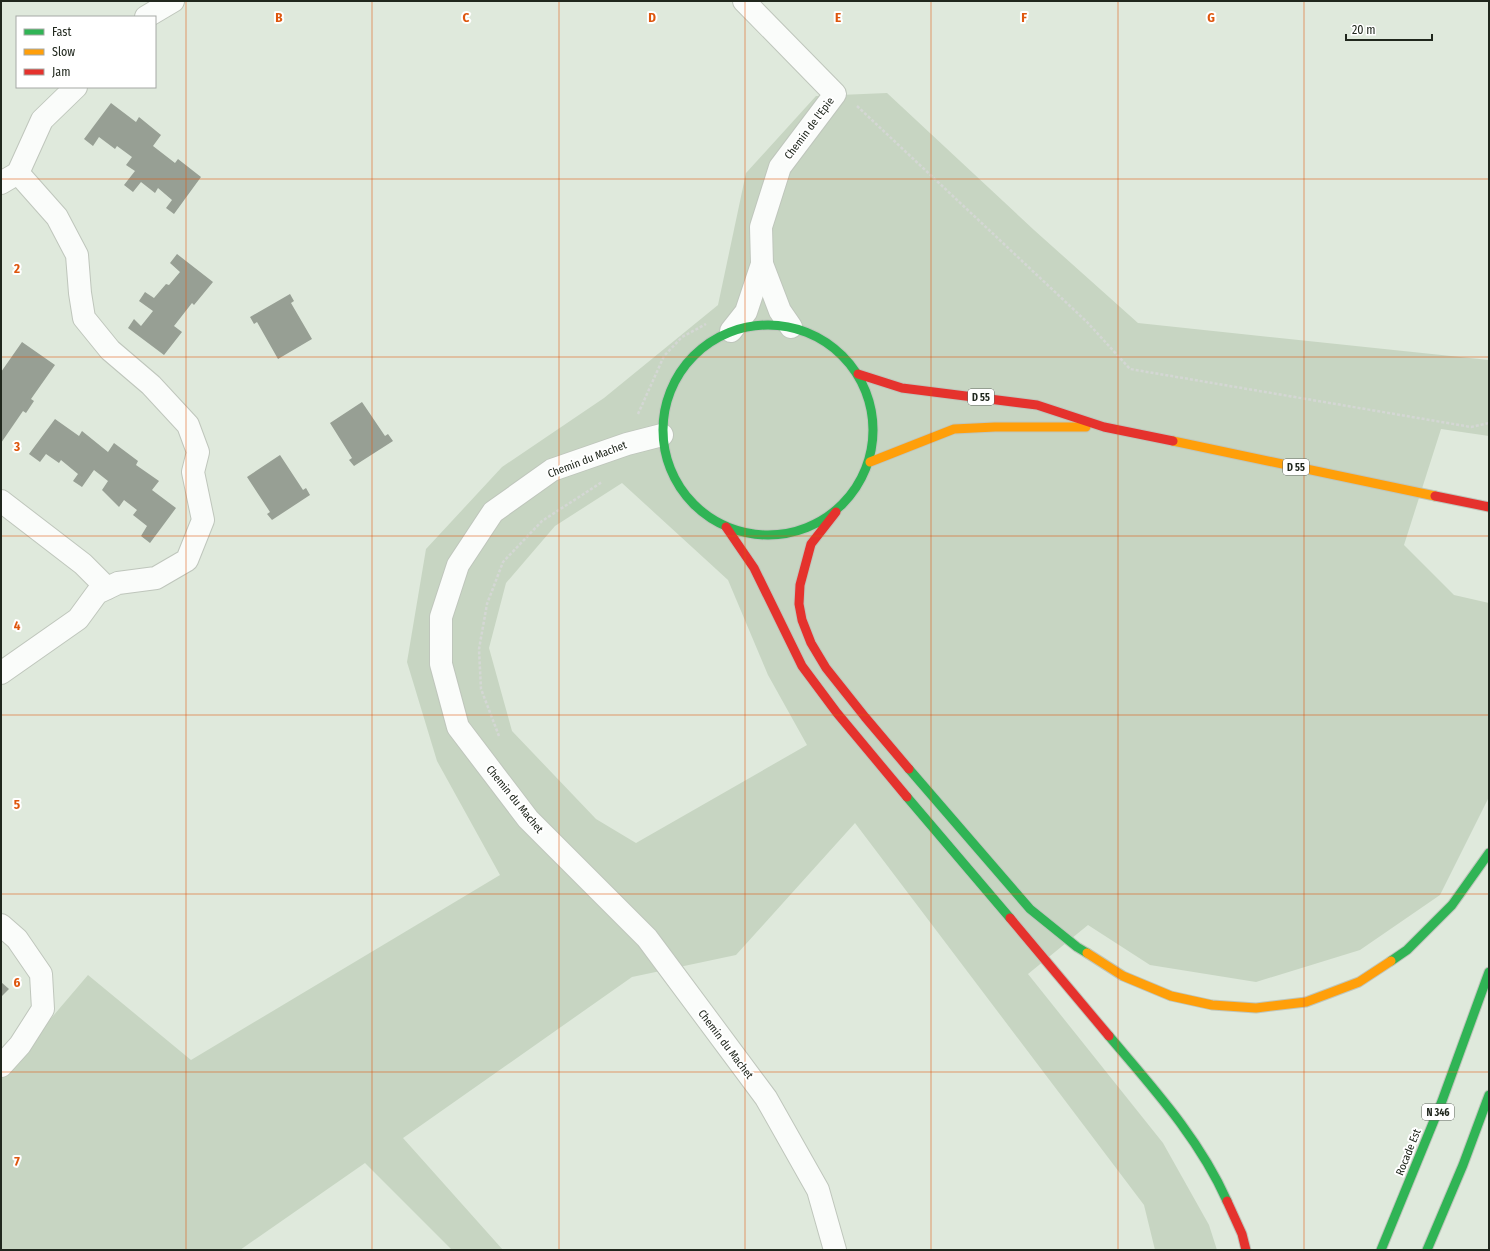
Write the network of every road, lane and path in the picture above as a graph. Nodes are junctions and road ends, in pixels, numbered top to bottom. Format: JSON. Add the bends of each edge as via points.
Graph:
{"nodes":[{"id":1,"x":173,"y":1,"type":"edge"},
{"id":2,"x":744,"y":1,"type":"edge"},
{"id":3,"x":148,"y":16,"type":"edge"},
{"id":4,"x":75,"y":88,"type":"edge"},
{"id":5,"x":835,"y":94,"type":"junction"},
{"id":6,"x":10,"y":178,"type":"edge"},
{"id":7,"x":762,"y":264,"type":"junction"},
{"id":8,"x":707,"y":324,"type":"dead end"},
{"id":9,"x":791,"y":327,"type":"junction"},
{"id":10,"x":731,"y":331,"type":"junction"},
{"id":11,"x":858,"y":374,"type":"junction"},
{"id":12,"x":636,"y":417,"type":"dead end"},
{"id":13,"x":1489,"y":423,"type":"edge"},
{"id":14,"x":1104,"y":427,"type":"junction"},
{"id":15,"x":662,"y":435,"type":"junction"},
{"id":16,"x":870,"y":462,"type":"junction"},
{"id":17,"x":606,"y":479,"type":"dead end"},
{"id":18,"x":1,"y":501,"type":"edge"},
{"id":19,"x":1489,"y":506,"type":"edge"},
{"id":20,"x":836,"y":512,"type":"junction"},
{"id":21,"x":726,"y":528,"type":"junction"},
{"id":22,"x":107,"y":588,"type":"junction"},
{"id":23,"x":1,"y":673,"type":"edge"},
{"id":24,"x":502,"y":743,"type":"dead end"},
{"id":25,"x":1489,"y":853,"type":"edge"},
{"id":26,"x":1,"y":925,"type":"edge"},
{"id":27,"x":1489,"y":972,"type":"edge"},
{"id":28,"x":1,"y":1066,"type":"edge"},
{"id":29,"x":1489,"y":1095,"type":"edge"},
{"id":30,"x":835,"y":1250,"type":"edge"},
{"id":31,"x":1246,"y":1250,"type":"edge"},
{"id":32,"x":1381,"y":1250,"type":"edge"},
{"id":33,"x":1427,"y":1250,"type":"edge"}],
"edges":[{"from":1,"to":3,"type":"street"},
{"from":2,"to":5,"type":"street","name":"Chemin de l'Epie"},
{"from":4,"to":6,"type":"street","via":[[42,120]]},
{"from":5,"to":7,"type":"street","name":"Chemin de l'Epie","via":[[780,167],[761,227]]},
{"from":5,"to":13,"type":"path","via":[[858,107],[899,145],[1087,322],[1130,370],[1471,427]]},
{"from":6,"to":22,"type":"street","via":[[57,217],[76,255],[84,318],[110,350],[151,385],[188,425],[198,452],[193,472],[202,520],[187,560],[156,578],[118,583]]},
{"from":7,"to":9,"type":"street","name":"Chemin de l'Epie","via":[[780,310]]},
{"from":7,"to":10,"type":"street","name":"Chemin de l'Epie","via":[[746,312]]},
{"from":8,"to":12,"type":"path","via":[[682,337],[664,356]]},
{"from":9,"to":10,"type":"main road","via":[[763,324]]},
{"from":9,"to":11,"type":"main road","via":[[817,336],[840,352]]},
{"from":10,"to":15,"type":"main road","via":[[702,347],[680,372],[666,402]]},
{"from":11,"to":14,"type":"main road","number":"D 55","via":[[902,388],[1037,405]]},
{"from":11,"to":16,"type":"main road","via":[[870,402],[874,432]]},
{"from":14,"to":16,"type":"main road","number":"D 55","via":[[954,429]]},
{"from":14,"to":19,"type":"main road","number":"D 55"},
{"from":15,"to":21,"type":"main road","via":[[668,464],[681,490],[701,512]]},
{"from":15,"to":30,"type":"street","name":"Chemin du Machet","via":[[627,444],[552,470],[493,512],[458,565],[441,617],[441,664],[458,727],[528,819],[647,938],[766,1098],[818,1190]]},
{"from":16,"to":20,"type":"main road","via":[[856,489]]},
{"from":17,"to":24,"type":"path","via":[[542,521],[503,562],[487,604],[479,649],[481,689]]},
{"from":18,"to":22,"type":"street","via":[[83,564]]},
{"from":20,"to":21,"type":"main road","via":[[811,527],[784,535],[755,535]]},
{"from":20,"to":25,"type":"main road","via":[[811,544],[800,585],[799,604],[802,620],[811,643],[826,668],[1030,909],[1077,947],[1123,976],[1171,996],[1212,1005],[1256,1008],[1306,1002],[1359,982],[1407,950],[1452,906]]},
{"from":21,"to":31,"type":"main road","via":[[754,568],[802,666],[842,718],[1175,1114],[1216,1176],[1242,1234]]},
{"from":22,"to":23,"type":"street","via":[[97,593],[78,618]]},
{"from":26,"to":28,"type":"street","via":[[17,940],[41,974],[43,1009],[20,1045]]},
{"from":27,"to":32,"type":"main road","name":"Rocade Est","number":"N 346","via":[[1442,1101]]},
{"from":29,"to":33,"type":"main road"}]}
